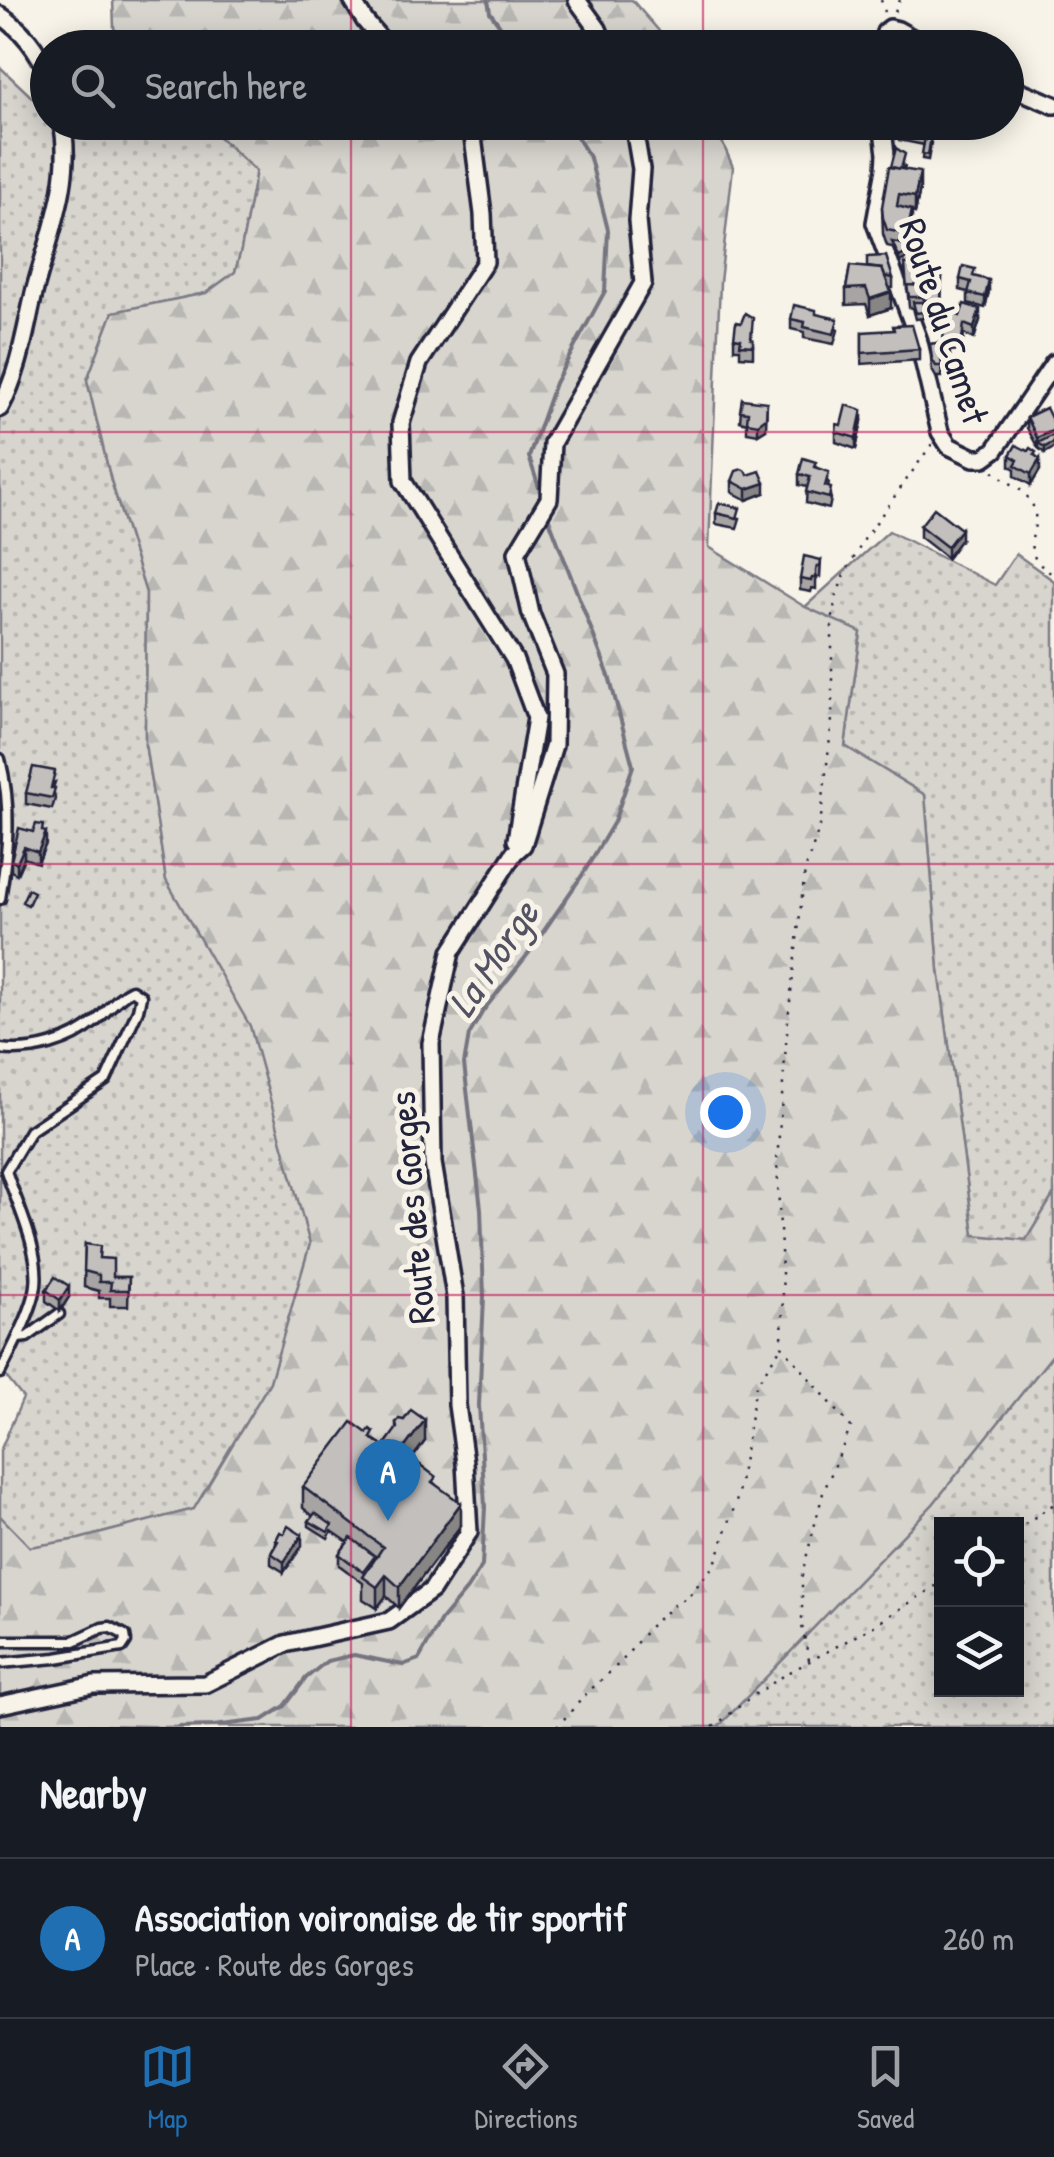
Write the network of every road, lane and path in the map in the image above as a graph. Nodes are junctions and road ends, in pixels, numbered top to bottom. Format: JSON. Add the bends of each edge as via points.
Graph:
{"nodes":[{"id":1,"x":352,"y":0,"type":"edge"},
{"id":2,"x":577,"y":0,"type":"edge"},
{"id":3,"x":0,"y":15,"type":"edge"},
{"id":4,"x":373,"y":30,"type":"edge"},
{"id":5,"x":598,"y":30,"type":"edge"},
{"id":6,"x":30,"y":41,"type":"edge"},
{"id":7,"x":1024,"y":92,"type":"edge"},
{"id":8,"x":1054,"y":105,"type":"edge"},
{"id":9,"x":64,"y":140,"type":"edge"},
{"id":10,"x":474,"y":140,"type":"edge"},
{"id":11,"x":636,"y":140,"type":"edge"},
{"id":12,"x":884,"y":140,"type":"edge"},
{"id":13,"x":1054,"y":363,"type":"edge"},
{"id":14,"x":0,"y":408,"type":"edge"},
{"id":15,"x":942,"y":438,"type":"junction"},
{"id":16,"x":984,"y":458,"type":"junction"},
{"id":17,"x":1054,"y":575,"type":"edge"},
{"id":18,"x":0,"y":760,"type":"edge"},
{"id":19,"x":514,"y":854,"type":"junction"},
{"id":20,"x":0,"y":898,"type":"edge"},
{"id":21,"x":0,"y":1049,"type":"edge"},
{"id":22,"x":59,"y":1314,"type":"dead end"},
{"id":23,"x":18,"y":1338,"type":"junction"},
{"id":24,"x":782,"y":1346,"type":"junction"},
{"id":25,"x":0,"y":1373,"type":"edge"},
{"id":26,"x":1054,"y":1504,"type":"edge"},
{"id":27,"x":1024,"y":1525,"type":"edge"},
{"id":28,"x":934,"y":1587,"type":"edge"},
{"id":29,"x":0,"y":1640,"type":"edge"},
{"id":30,"x":809,"y":1660,"type":"junction"},
{"id":31,"x":0,"y":1663,"type":"edge"},
{"id":32,"x":0,"y":1706,"type":"edge"},
{"id":33,"x":557,"y":1727,"type":"edge"},
{"id":34,"x":713,"y":1727,"type":"edge"}],
"edges":[{"from":1,"to":4,"type":"street"},
{"from":2,"to":5,"type":"street"},
{"from":3,"to":6,"type":"street"},
{"from":7,"to":8,"type":"street"},
{"from":9,"to":14,"type":"street","via":[[62,186],[20,362]]},
{"from":10,"to":19,"type":"street","via":[[485,262],[420,363],[401,423],[404,481],[514,659],[536,718]]},
{"from":11,"to":19,"type":"street","name":"Route des Gorges","via":[[643,283],[552,443],[549,500],[517,552],[531,614],[555,674],[554,746]]},
{"from":12,"to":15,"type":"street","name":"Route du Camet","via":[[874,222],[918,338]]},
{"from":13,"to":16,"type":"street","name":"Route du Camet"},
{"from":15,"to":16,"type":"street","name":"Route du Camet","via":[[958,452]]},
{"from":15,"to":24,"type":"path","via":[[864,538],[834,602],[832,720],[820,826],[805,870],[778,1143]]},
{"from":16,"to":17,"type":"path","via":[[1034,507],[1032,552]]},
{"from":18,"to":20,"type":"lane","via":[[9,813]]},
{"from":19,"to":32,"type":"street","name":"Route des Gorges","via":[[452,952],[431,1043],[433,1163],[455,1296],[456,1404],[469,1532],[432,1590],[389,1620],[285,1644],[205,1684],[94,1686]]},
{"from":21,"to":23,"type":"lane","via":[[39,1049],[92,1024],[125,993],[141,996],[106,1080],[30,1131],[6,1171],[36,1274]]},
{"from":22,"to":23,"type":"lane"},
{"from":23,"to":25,"type":"lane"},
{"from":24,"to":30,"type":"path","via":[[850,1426],[823,1493],[802,1574]]},
{"from":24,"to":33,"type":"path","via":[[756,1386],[737,1499],[715,1564]]},
{"from":26,"to":27,"type":"path"},
{"from":28,"to":30,"type":"path"},
{"from":29,"to":31,"type":"lane","via":[[74,1641],[110,1628],[126,1641],[122,1647]]},
{"from":30,"to":34,"type":"path"}]}
